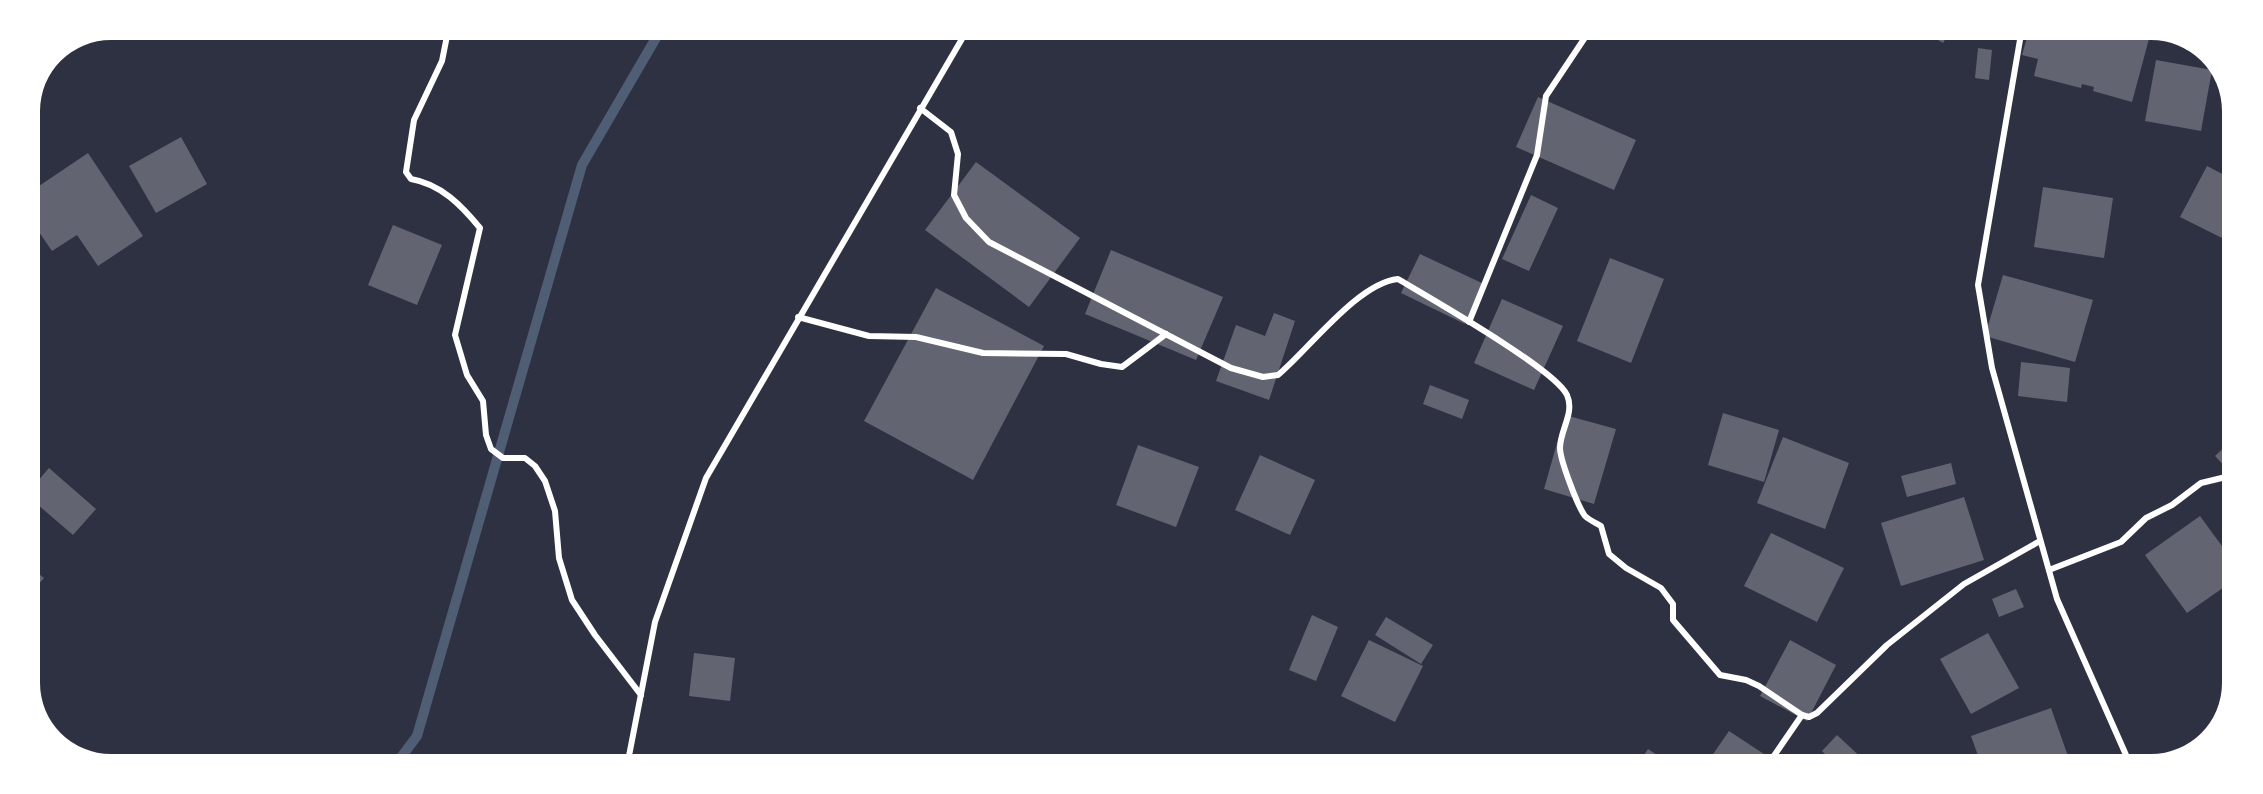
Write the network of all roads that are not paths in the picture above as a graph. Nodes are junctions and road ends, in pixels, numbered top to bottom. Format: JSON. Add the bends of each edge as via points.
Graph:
{"nodes":[{"id":1,"x":446,"y":40,"type":"edge"},
{"id":2,"x":961,"y":40,"type":"edge"},
{"id":3,"x":1583,"y":40,"type":"edge"},
{"id":4,"x":2020,"y":40,"type":"edge"},
{"id":5,"x":920,"y":108,"type":"junction"},
{"id":6,"x":798,"y":317,"type":"junction"},
{"id":7,"x":1469,"y":322,"type":"junction"},
{"id":8,"x":1166,"y":334,"type":"junction"},
{"id":9,"x":2222,"y":478,"type":"edge"},
{"id":10,"x":2040,"y":541,"type":"junction"},
{"id":11,"x":2049,"y":570,"type":"junction"},
{"id":12,"x":641,"y":695,"type":"junction"},
{"id":13,"x":1802,"y":715,"type":"junction"},
{"id":14,"x":629,"y":754,"type":"edge"},
{"id":15,"x":1774,"y":754,"type":"edge"},
{"id":16,"x":2126,"y":754,"type":"edge"}],
"edges":[{"from":1,"to":12,"type":"street","via":[[442,61],[414,120],[406,172],[411,179],[429,182],[464,208],[480,228],[455,335],[467,375],[483,400],[490,449],[503,458],[525,458],[536,466],[555,511],[559,558],[572,600]]},
{"from":2,"to":5,"type":"street"},
{"from":3,"to":7,"type":"street","via":[[1546,96],[1537,155]]},
{"from":4,"to":10,"type":"street","via":[[1978,285],[1992,368]]},
{"from":5,"to":6,"type":"street"},
{"from":5,"to":8,"type":"street","via":[[951,132],[958,154],[954,195],[966,218],[989,242]]},
{"from":6,"to":8,"type":"street","via":[[869,336],[916,337],[983,353],[1066,354],[1122,367]]},
{"from":6,"to":12,"type":"street","via":[[706,478],[655,622]]},
{"from":7,"to":8,"type":"street","via":[[1398,279],[1384,280],[1361,295],[1278,375],[1263,377],[1231,368]]},
{"from":7,"to":13,"type":"street","via":[[1517,353],[1567,395],[1570,411],[1561,453],[1578,504],[1587,518],[1600,526],[1609,555],[1661,588],[1673,604],[1673,620],[1720,675],[1759,686]]},
{"from":9,"to":11,"type":"street","via":[[2201,483],[2146,518],[2121,542]]},
{"from":10,"to":11,"type":"street"},
{"from":10,"to":13,"type":"street","via":[[1964,584],[1887,645],[1817,713]]},
{"from":11,"to":16,"type":"street","via":[[2056,599]]},
{"from":12,"to":14,"type":"street"},
{"from":13,"to":15,"type":"street"}]}
